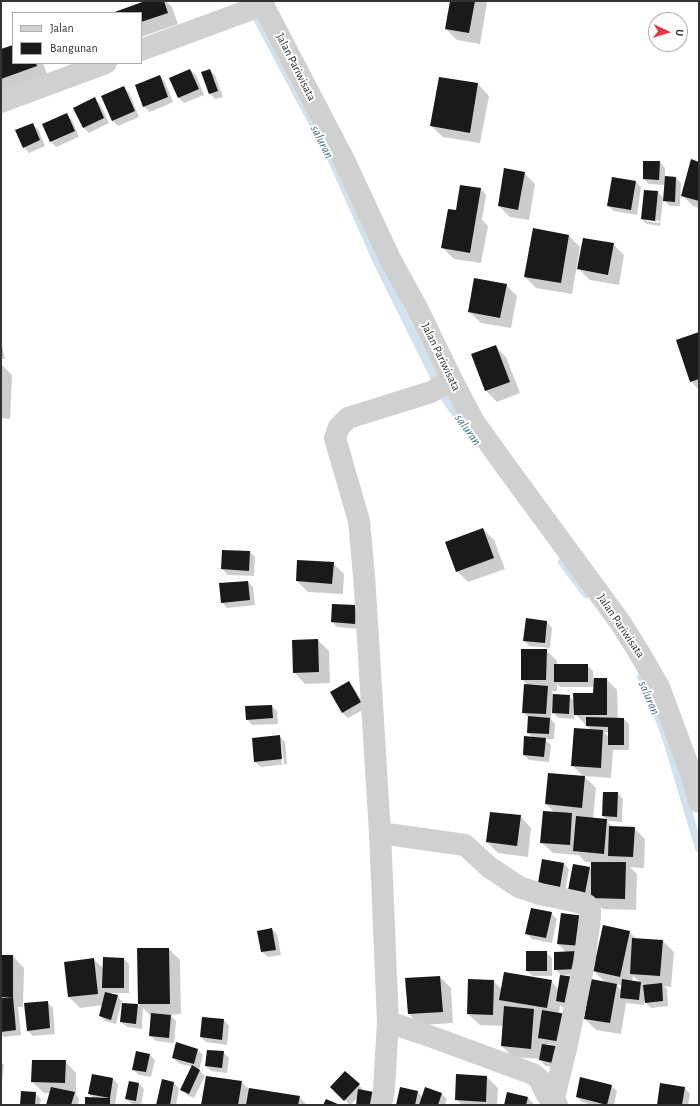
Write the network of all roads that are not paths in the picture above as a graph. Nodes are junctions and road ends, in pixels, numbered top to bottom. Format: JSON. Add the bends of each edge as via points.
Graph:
{"nodes":[{"id":1,"x":256,"y":7,"type":"edge"},
{"id":2,"x":142,"y":50,"type":"edge"},
{"id":3,"x":103,"y":64,"type":"edge"},
{"id":4,"x":1,"y":102,"type":"edge"},
{"id":5,"x":443,"y":385,"type":"junction"},
{"id":6,"x":699,"y":802,"type":"edge"},
{"id":7,"x":380,"y":833,"type":"junction"},
{"id":8,"x":388,"y":1022,"type":"junction"},
{"id":9,"x":555,"y":1104,"type":"edge"},
{"id":10,"x":382,"y":1105,"type":"edge"}],
"edges":[{"from":1,"to":2,"type":"street"},
{"from":1,"to":5,"type":"street","name":"Jalan Pariwisata","via":[[343,158],[390,259],[417,308]]},
{"from":3,"to":4,"type":"street"},
{"from":5,"to":6,"type":"street","name":"Jalan Pariwisata","via":[[474,422],[620,622],[640,654],[659,687]]},
{"from":5,"to":7,"type":"street","via":[[348,418],[335,438],[359,528]]},
{"from":7,"to":8,"type":"street"},
{"from":7,"to":9,"type":"street","via":[[465,845],[489,867],[518,887],[578,902],[590,909],[584,963]]},
{"from":8,"to":9,"type":"street","via":[[533,1074]]},
{"from":8,"to":10,"type":"street"}]}
